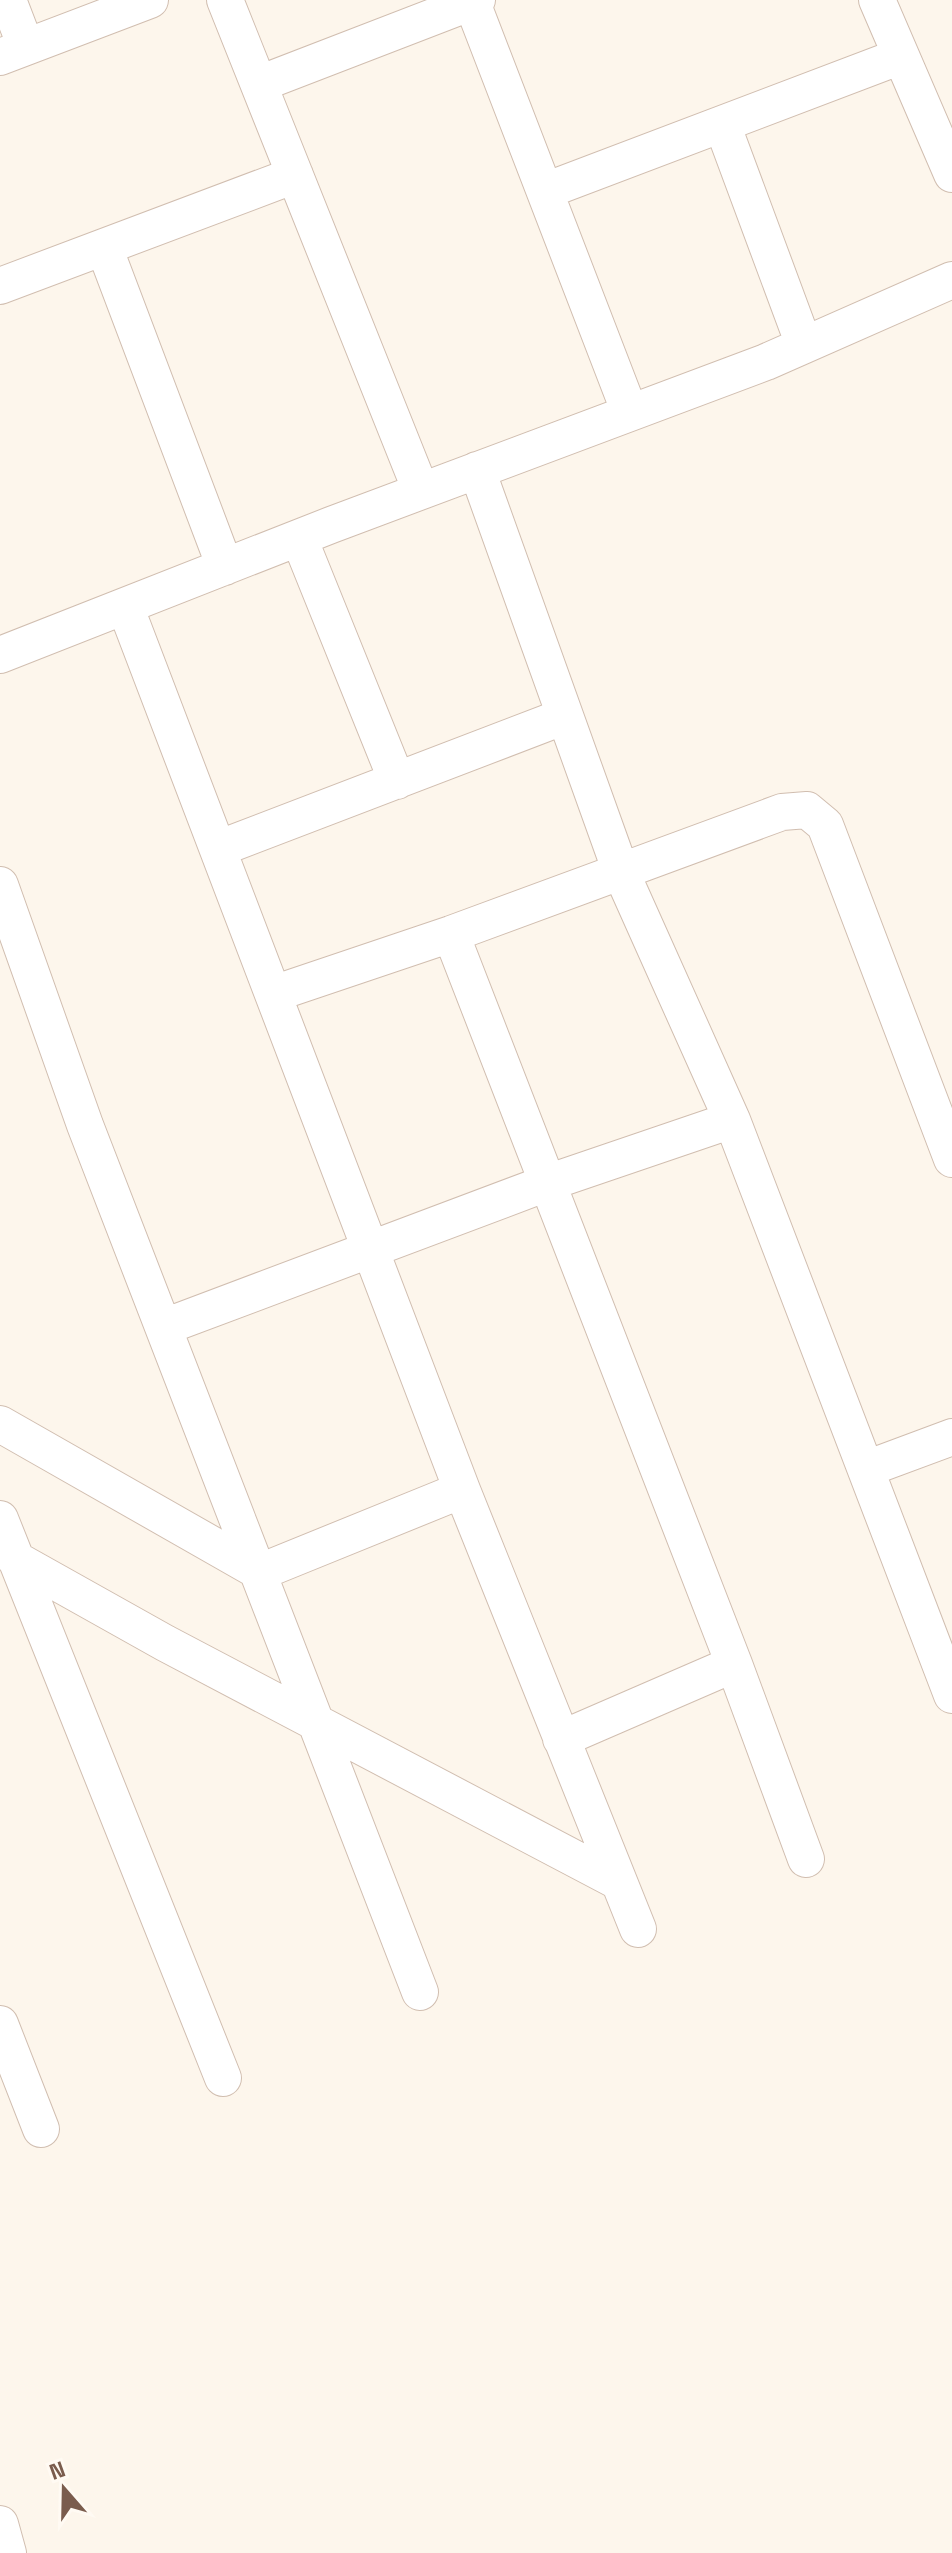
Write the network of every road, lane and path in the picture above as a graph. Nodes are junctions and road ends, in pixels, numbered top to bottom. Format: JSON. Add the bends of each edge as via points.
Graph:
{"nodes":[{"id":1,"x":8,"y":0,"type":"edge"},
{"id":2,"x":150,"y":0,"type":"edge"},
{"id":3,"x":225,"y":0,"type":"edge"},
{"id":4,"x":877,"y":0,"type":"edge"},
{"id":5,"x":473,"y":1,"type":"edge"},
{"id":6,"x":13,"y":52,"type":"edge"},
{"id":7,"x":901,"y":56,"type":"junction"},
{"id":8,"x":259,"y":84,"type":"junction"},
{"id":9,"x":722,"y":124,"type":"junction"},
{"id":10,"x":952,"y":174,"type":"edge"},
{"id":11,"x":295,"y":175,"type":"junction"},
{"id":12,"x":545,"y":191,"type":"junction"},
{"id":13,"x":104,"y":247,"type":"junction"},
{"id":14,"x":952,"y":280,"type":"edge"},
{"id":15,"x":0,"y":286,"type":"edge"},
{"id":16,"x":804,"y":345,"type":"junction"},
{"id":17,"x":630,"y":413,"type":"junction"},
{"id":18,"x":477,"y":470,"type":"junction"},
{"id":19,"x":421,"y":491,"type":"junction"},
{"id":20,"x":299,"y":538,"type":"junction"},
{"id":21,"x":225,"y":567,"type":"junction"},
{"id":22,"x":125,"y":606,"type":"junction"},
{"id":23,"x":3,"y":644,"type":"edge"},
{"id":24,"x":565,"y":716,"type":"junction"},
{"id":25,"x":397,"y":781,"type":"junction"},
{"id":26,"x":220,"y":848,"type":"junction"},
{"id":27,"x":621,"y":872,"type":"junction"},
{"id":28,"x":0,"y":885,"type":"edge"},
{"id":29,"x":451,"y":934,"type":"junction"},
{"id":30,"x":273,"y":994,"type":"junction"},
{"id":31,"x":732,"y":1120,"type":"junction"},
{"id":32,"x":952,"y":1159,"type":"edge"},
{"id":33,"x":547,"y":1183,"type":"junction"},
{"id":34,"x":370,"y":1250,"type":"junction"},
{"id":35,"x":164,"y":1327,"type":"junction"},
{"id":36,"x":0,"y":1424,"type":"edge"},
{"id":37,"x":952,"y":1437,"type":"edge"},
{"id":38,"x":866,"y":1469,"type":"junction"},
{"id":39,"x":462,"y":1490,"type":"junction"},
{"id":40,"x":0,"y":1519,"type":"edge"},
{"id":41,"x":7,"y":1562,"type":"edge"},
{"id":42,"x":260,"y":1572,"type":"junction"},
{"id":43,"x":734,"y":1664,"type":"junction"},
{"id":44,"x":952,"y":1695,"type":"edge"},
{"id":45,"x":318,"y":1724,"type":"junction"},
{"id":46,"x":561,"y":1739,"type":"junction"},
{"id":47,"x":806,"y":1859,"type":"dead end"},
{"id":48,"x":619,"y":1882,"type":"junction"},
{"id":49,"x":638,"y":1929,"type":"dead end"},
{"id":50,"x":420,"y":1992,"type":"dead end"},
{"id":51,"x":0,"y":2024,"type":"edge"},
{"id":52,"x":223,"y":2078,"type":"dead end"},
{"id":53,"x":41,"y":2129,"type":"dead end"},
{"id":54,"x":0,"y":2524,"type":"edge"},
{"id":55,"x":8,"y":2553,"type":"edge"}],
"edges":[{"from":1,"to":6,"type":"street"},
{"from":2,"to":6,"type":"street"},
{"from":3,"to":8,"type":"street"},
{"from":4,"to":7,"type":"street"},
{"from":5,"to":8,"type":"street"},
{"from":5,"to":12,"type":"street"},
{"from":7,"to":9,"type":"street"},
{"from":7,"to":10,"type":"street"},
{"from":8,"to":11,"type":"street"},
{"from":9,"to":12,"type":"street"},
{"from":9,"to":16,"type":"street"},
{"from":11,"to":13,"type":"street"},
{"from":11,"to":19,"type":"street"},
{"from":12,"to":17,"type":"street"},
{"from":13,"to":15,"type":"street"},
{"from":13,"to":21,"type":"street"},
{"from":14,"to":16,"type":"street"},
{"from":16,"to":17,"type":"street"},
{"from":17,"to":18,"type":"street"},
{"from":18,"to":19,"type":"street"},
{"from":18,"to":24,"type":"street"},
{"from":19,"to":20,"type":"street"},
{"from":20,"to":21,"type":"street"},
{"from":20,"to":25,"type":"street"},
{"from":21,"to":22,"type":"street"},
{"from":22,"to":23,"type":"street"},
{"from":22,"to":26,"type":"street"},
{"from":24,"to":25,"type":"street"},
{"from":24,"to":27,"type":"street"},
{"from":25,"to":26,"type":"street"},
{"from":26,"to":30,"type":"street"},
{"from":27,"to":29,"type":"street"},
{"from":27,"to":31,"type":"street"},
{"from":27,"to":32,"type":"street","via":[[782,812],[807,810],[825,825]]},
{"from":28,"to":35,"type":"street"},
{"from":29,"to":30,"type":"street"},
{"from":29,"to":33,"type":"street"},
{"from":30,"to":34,"type":"street"},
{"from":31,"to":33,"type":"street"},
{"from":31,"to":38,"type":"street"},
{"from":33,"to":34,"type":"street"},
{"from":33,"to":43,"type":"street"},
{"from":34,"to":35,"type":"street"},
{"from":34,"to":39,"type":"street"},
{"from":35,"to":42,"type":"street"},
{"from":36,"to":42,"type":"street"},
{"from":37,"to":38,"type":"street"},
{"from":38,"to":44,"type":"street"},
{"from":39,"to":42,"type":"street"},
{"from":39,"to":46,"type":"street"},
{"from":40,"to":41,"type":"street"},
{"from":41,"to":45,"type":"street"},
{"from":41,"to":52,"type":"street"},
{"from":42,"to":45,"type":"street"},
{"from":43,"to":46,"type":"street"},
{"from":43,"to":47,"type":"street"},
{"from":45,"to":48,"type":"street"},
{"from":45,"to":50,"type":"street"},
{"from":46,"to":48,"type":"street"},
{"from":48,"to":49,"type":"street"},
{"from":51,"to":53,"type":"street"},
{"from":54,"to":55,"type":"street"}]}
